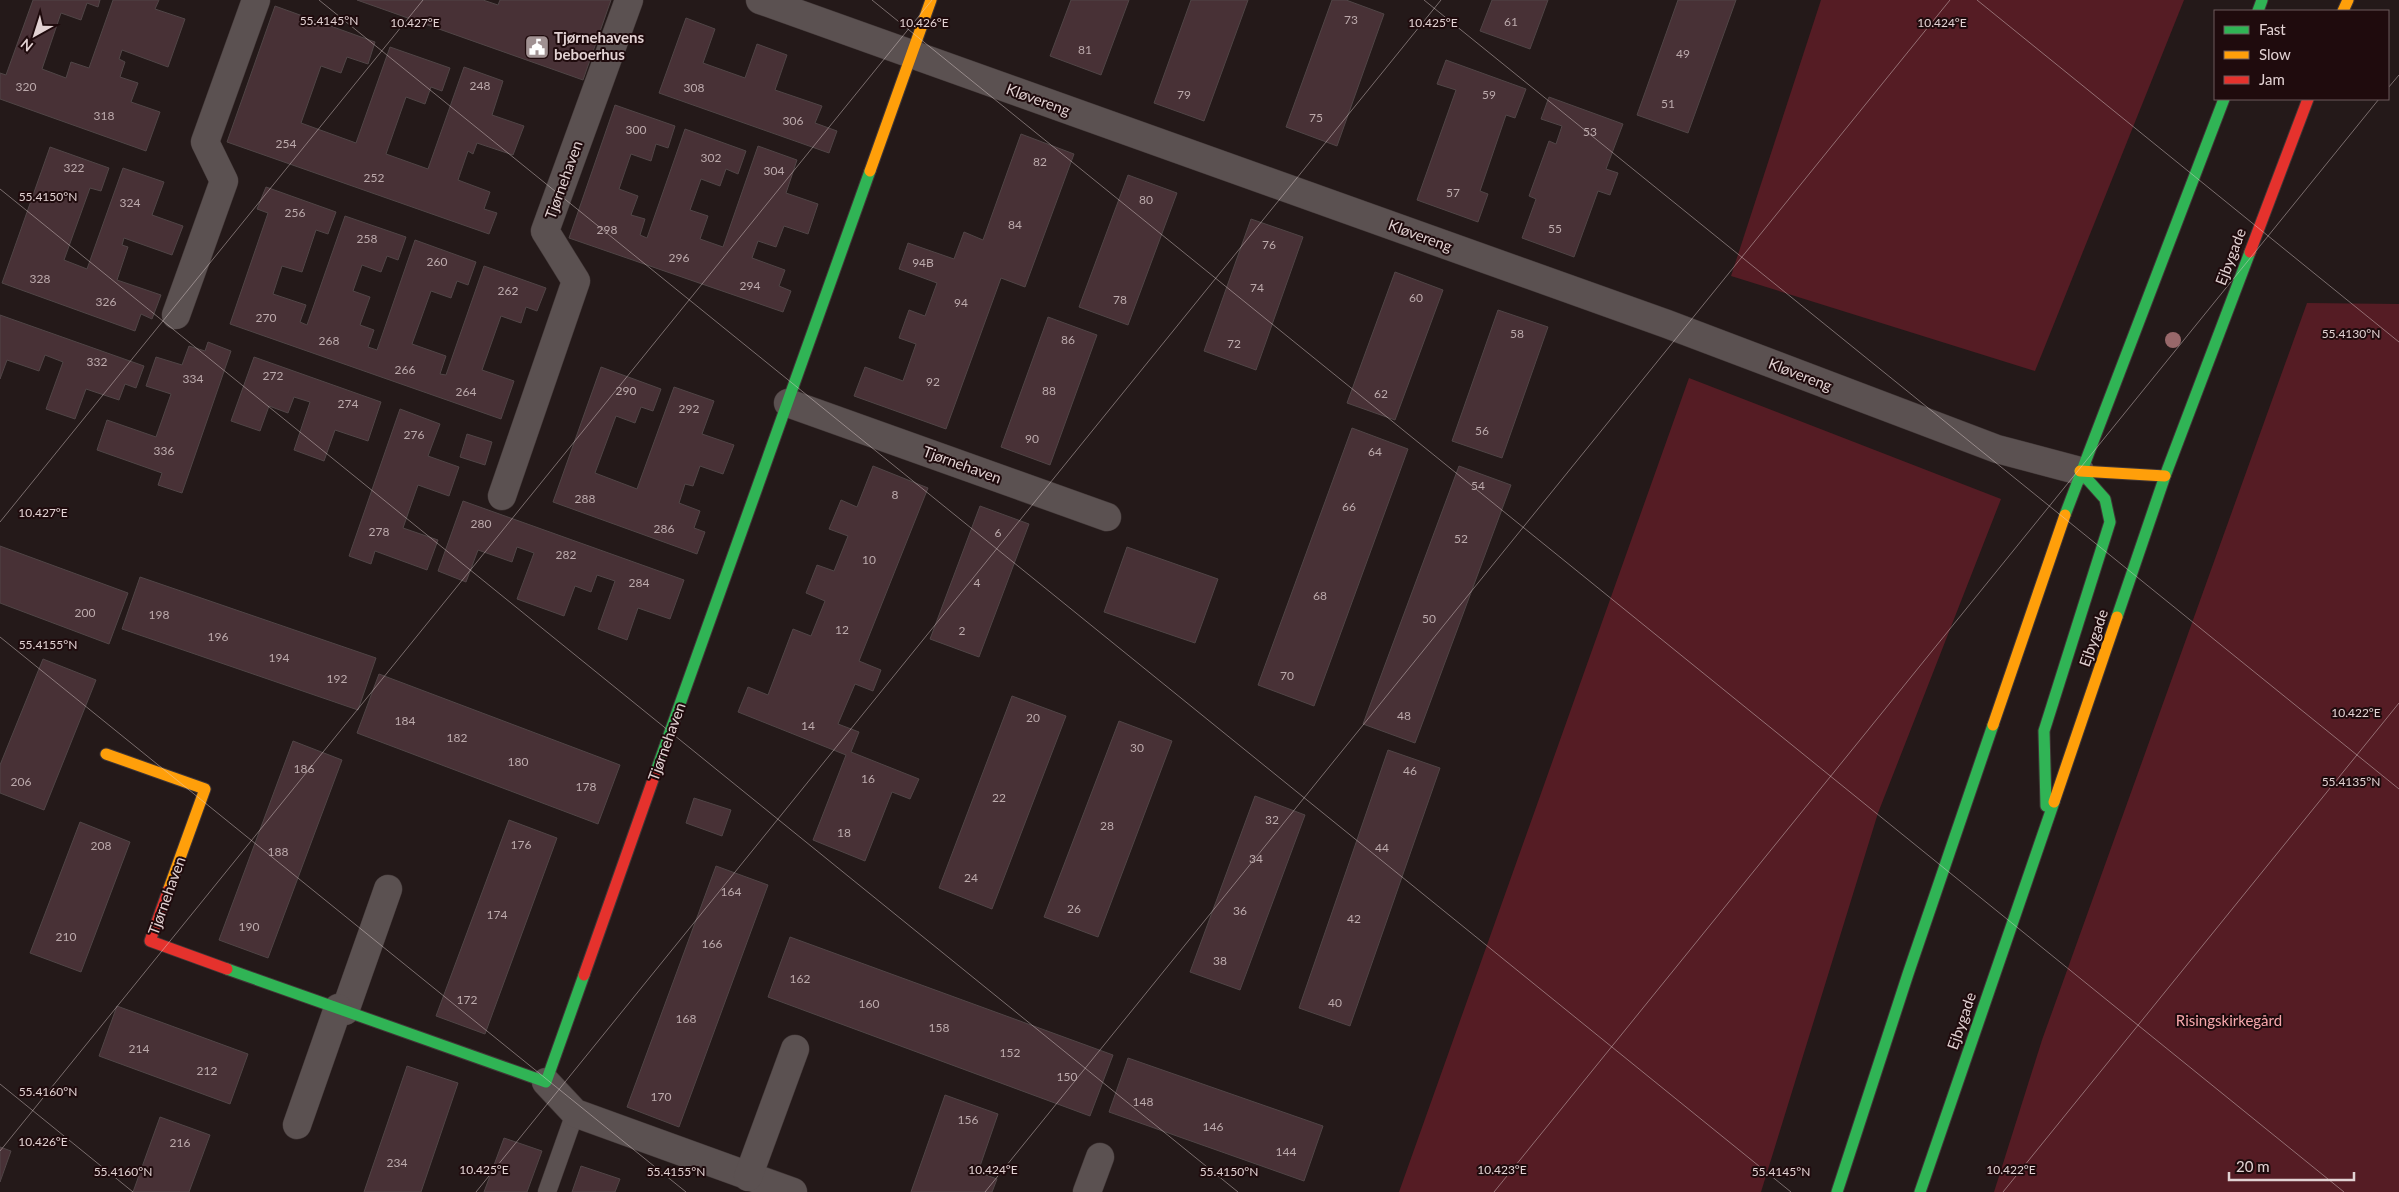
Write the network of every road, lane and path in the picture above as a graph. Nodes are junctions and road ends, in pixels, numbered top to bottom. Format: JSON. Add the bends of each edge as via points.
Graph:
{"nodes":[{"id":1,"x":256,"y":0,"type":"edge"},
{"id":2,"x":629,"y":0,"type":"edge"},
{"id":3,"x":760,"y":0,"type":"edge"},
{"id":4,"x":931,"y":0,"type":"edge"},
{"id":5,"x":911,"y":54,"type":"junction"},
{"id":6,"x":2224,"y":100,"type":"edge"},
{"id":7,"x":2308,"y":100,"type":"edge"},
{"id":8,"x":176,"y":315,"type":"dead end"},
{"id":9,"x":788,"y":403,"type":"junction"},
{"id":10,"x":2080,"y":471,"type":"junction"},
{"id":11,"x":2165,"y":476,"type":"junction"},
{"id":12,"x":502,"y":496,"type":"dead end"},
{"id":13,"x":1107,"y":517,"type":"dead end"},
{"id":14,"x":106,"y":754,"type":"dead end"},
{"id":15,"x":2047,"y":823,"type":"junction"},
{"id":16,"x":388,"y":889,"type":"dead end"},
{"id":17,"x":342,"y":1009,"type":"junction"},
{"id":18,"x":795,"y":1050,"type":"dead end"},
{"id":19,"x":546,"y":1082,"type":"junction"},
{"id":20,"x":575,"y":1113,"type":"junction"},
{"id":21,"x":297,"y":1125,"type":"dead end"},
{"id":22,"x":1100,"y":1157,"type":"dead end"},
{"id":23,"x":748,"y":1176,"type":"junction"},
{"id":24,"x":547,"y":1192,"type":"edge"},
{"id":25,"x":793,"y":1192,"type":"edge"},
{"id":26,"x":1087,"y":1192,"type":"edge"},
{"id":27,"x":1837,"y":1192,"type":"edge"},
{"id":28,"x":1920,"y":1192,"type":"edge"}],
"edges":[{"from":1,"to":8,"type":"street","via":[[205,142],[224,180]]},
{"from":2,"to":12,"type":"street","name":"Tjørnehaven","via":[[545,231],[576,281]]},
{"from":3,"to":5,"type":"street","name":"Kløvereng"},
{"from":4,"to":5,"type":"main road","name":"Tjørnehaven"},
{"from":5,"to":9,"type":"main road","name":"Tjørnehaven"},
{"from":5,"to":10,"type":"street","name":"Kløvereng","via":[[1667,324],[1997,449]]},
{"from":6,"to":10,"type":"main road"},
{"from":7,"to":11,"type":"main road","name":"Ejbygade"},
{"from":9,"to":13,"type":"street","name":"Tjørnehaven"},
{"from":9,"to":19,"type":"main road","name":"Tjørnehaven"},
{"from":10,"to":11,"type":"main road"},
{"from":10,"to":15,"type":"main road","via":[[2105,499],[2110,522],[2044,731]]},
{"from":10,"to":27,"type":"main road"},
{"from":11,"to":15,"type":"main road","name":"Ejbygade"},
{"from":14,"to":17,"type":"main road","name":"Tjørnehaven","via":[[205,789],[150,941]]},
{"from":15,"to":28,"type":"main road","name":"Ejbygade"},
{"from":16,"to":17,"type":"street"},
{"from":17,"to":19,"type":"main road","name":"Tjørnehaven"},
{"from":17,"to":21,"type":"street"},
{"from":18,"to":23,"type":"street"},
{"from":19,"to":20,"type":"street","name":"Tjørnehaven"},
{"from":20,"to":23,"type":"street","name":"Tjørnehaven"},
{"from":20,"to":24,"type":"lane"},
{"from":22,"to":26,"type":"street"},
{"from":23,"to":25,"type":"street","name":"Tjørnehaven"}]}
